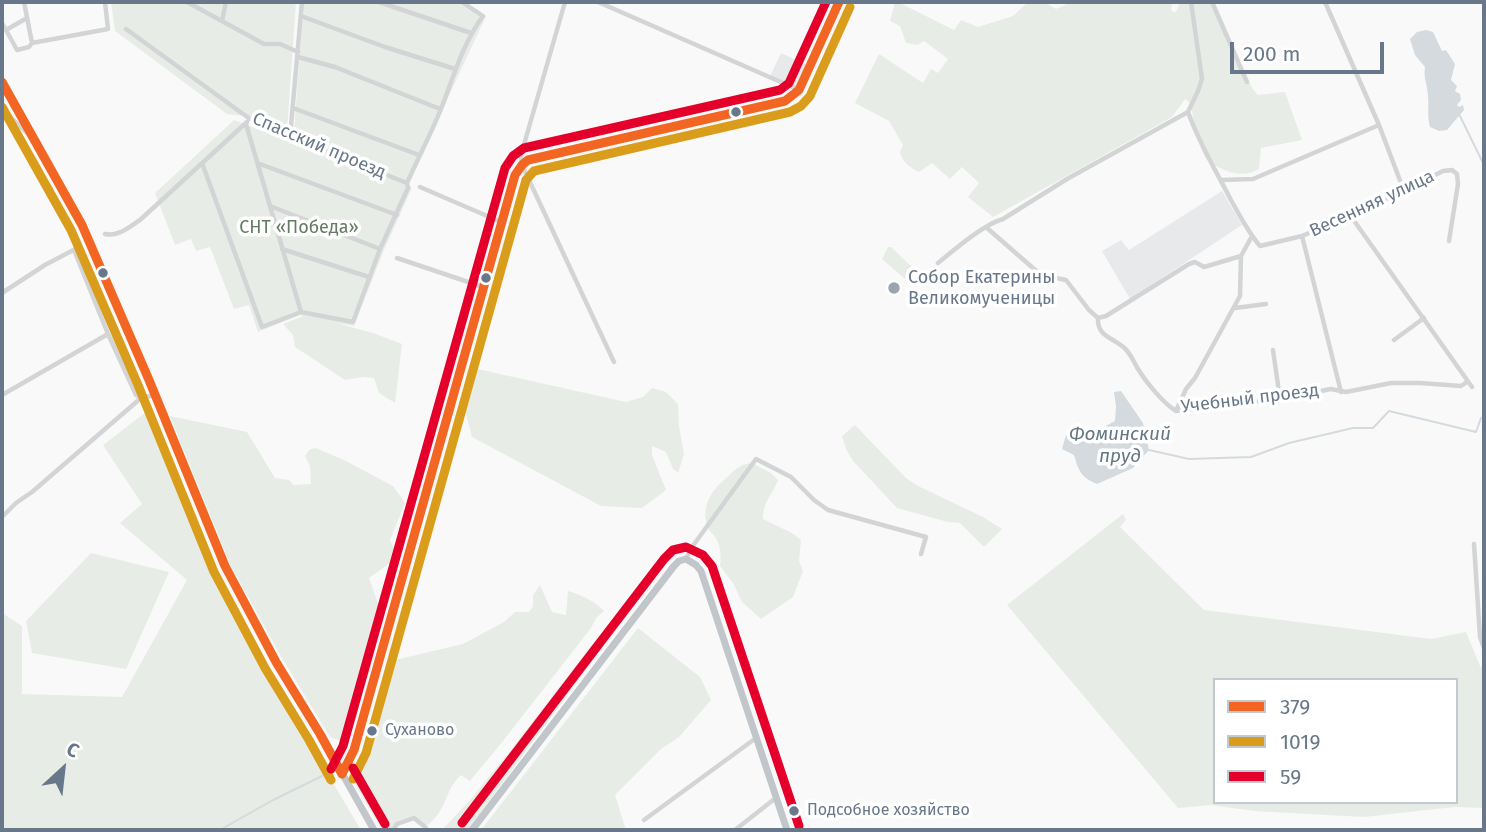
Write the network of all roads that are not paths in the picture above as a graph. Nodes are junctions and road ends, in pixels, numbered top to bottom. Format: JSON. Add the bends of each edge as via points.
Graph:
{"nodes":[{"id":1,"x":24,"y":2,"type":"edge"},
{"id":2,"x":105,"y":2,"type":"edge"},
{"id":3,"x":187,"y":2,"type":"edge"},
{"id":4,"x":226,"y":2,"type":"edge"},
{"id":5,"x":302,"y":2,"type":"edge"},
{"id":6,"x":379,"y":2,"type":"edge"},
{"id":7,"x":462,"y":2,"type":"edge"},
{"id":8,"x":565,"y":2,"type":"edge"},
{"id":9,"x":598,"y":2,"type":"edge"},
{"id":10,"x":839,"y":2,"type":"edge"},
{"id":11,"x":1191,"y":2,"type":"edge"},
{"id":12,"x":1212,"y":2,"type":"edge"},
{"id":13,"x":1325,"y":2,"type":"edge"},
{"id":14,"x":301,"y":16,"type":"junction"},
{"id":15,"x":27,"y":18,"type":"junction"},
{"id":16,"x":222,"y":21,"type":"junction"},
{"id":17,"x":2,"y":23,"type":"edge"},
{"id":18,"x":126,"y":29,"type":"dead end"},
{"id":19,"x":6,"y":30,"type":"junction"},
{"id":20,"x":471,"y":33,"type":"junction"},
{"id":21,"x":32,"y":43,"type":"junction"},
{"id":22,"x":298,"y":55,"type":"junction"},
{"id":23,"x":455,"y":69,"type":"junction"},
{"id":24,"x":2,"y":82,"type":"edge"},
{"id":25,"x":1247,"y":82,"type":"dead end"},
{"id":26,"x":799,"y":90,"type":"junction"},
{"id":27,"x":293,"y":108,"type":"junction"},
{"id":28,"x":2,"y":109,"type":"edge"},
{"id":29,"x":440,"y":109,"type":"junction"},
{"id":30,"x":1188,"y":112,"type":"junction"},
{"id":31,"x":248,"y":121,"type":"junction"},
{"id":32,"x":1379,"y":125,"type":"junction"},
{"id":33,"x":290,"y":137,"type":"junction"},
{"id":34,"x":37,"y":143,"type":"junction"},
{"id":35,"x":419,"y":155,"type":"junction"},
{"id":36,"x":202,"y":163,"type":"junction"},
{"id":37,"x":259,"y":164,"type":"junction"},
{"id":38,"x":522,"y":165,"type":"junction"},
{"id":39,"x":1220,"y":180,"type":"junction"},
{"id":40,"x":408,"y":185,"type":"junction"},
{"id":41,"x":420,"y":187,"type":"dead end"},
{"id":42,"x":1404,"y":191,"type":"junction"},
{"id":43,"x":270,"y":206,"type":"junction"},
{"id":44,"x":397,"y":215,"type":"junction"},
{"id":45,"x":1350,"y":215,"type":"junction"},
{"id":46,"x":500,"y":222,"type":"junction"},
{"id":47,"x":987,"y":228,"type":"junction"},
{"id":48,"x":105,"y":234,"type":"dead end"},
{"id":49,"x":1252,"y":236,"type":"junction"},
{"id":50,"x":1302,"y":236,"type":"junction"},
{"id":51,"x":1449,"y":241,"type":"dead end"},
{"id":52,"x":281,"y":249,"type":"junction"},
{"id":53,"x":380,"y":249,"type":"junction"},
{"id":54,"x":1241,"y":256,"type":"junction"},
{"id":55,"x":397,"y":258,"type":"dead end"},
{"id":56,"x":937,"y":263,"type":"dead end"},
{"id":57,"x":369,"y":277,"type":"junction"},
{"id":58,"x":483,"y":287,"type":"junction"},
{"id":59,"x":2,"y":293,"type":"edge"},
{"id":60,"x":1266,"y":304,"type":"dead end"},
{"id":61,"x":1234,"y":308,"type":"junction"},
{"id":62,"x":301,"y":312,"type":"junction"},
{"id":63,"x":1098,"y":318,"type":"junction"},
{"id":64,"x":1424,"y":318,"type":"junction"},
{"id":65,"x":108,"y":334,"type":"junction"},
{"id":66,"x":1394,"y":340,"type":"dead end"},
{"id":67,"x":1273,"y":350,"type":"dead end"},
{"id":68,"x":614,"y":362,"type":"dead end"},
{"id":69,"x":1341,"y":392,"type":"junction"},
{"id":70,"x":2,"y":395,"type":"edge"},
{"id":71,"x":155,"y":395,"type":"junction"},
{"id":72,"x":141,"y":398,"type":"junction"},
{"id":73,"x":1280,"y":399,"type":"junction"},
{"id":74,"x":1176,"y":411,"type":"junction"},
{"id":75,"x":2,"y":517,"type":"edge"},
{"id":76,"x":1474,"y":544,"type":"dead end"},
{"id":77,"x":921,"y":554,"type":"dead end"},
{"id":78,"x":686,"y":559,"type":"junction"},
{"id":79,"x":1484,"y":648,"type":"edge"},
{"id":80,"x":756,"y":738,"type":"junction"},
{"id":81,"x":342,"y":774,"type":"junction"},
{"id":82,"x":777,"y":797,"type":"junction"},
{"id":83,"x":645,"y":820,"type":"dead end"},
{"id":84,"x":374,"y":830,"type":"edge"},
{"id":85,"x":393,"y":830,"type":"edge"},
{"id":86,"x":427,"y":830,"type":"edge"},
{"id":87,"x":472,"y":830,"type":"edge"},
{"id":88,"x":735,"y":830,"type":"edge"},
{"id":89,"x":788,"y":830,"type":"edge"}],
"edges":[{"from":1,"to":15,"type":"street"},
{"from":2,"to":21,"type":"street","via":[[108,29]]},
{"from":3,"to":16,"type":"street"},
{"from":4,"to":16,"type":"street"},
{"from":5,"to":14,"type":"street"},
{"from":6,"to":20,"type":"street"},
{"from":7,"to":20,"type":"street","via":[[483,16]]},
{"from":8,"to":38,"type":"street","via":[[521,155]]},
{"from":9,"to":26,"type":"street"},
{"from":10,"to":26,"type":"street"},
{"from":11,"to":30,"type":"street","via":[[1202,79]]},
{"from":12,"to":25,"type":"street"},
{"from":13,"to":32,"type":"street"},
{"from":14,"to":22,"type":"street"},
{"from":14,"to":23,"type":"street"},
{"from":15,"to":19,"type":"street"},
{"from":15,"to":21,"type":"street"},
{"from":16,"to":22,"type":"street","via":[[264,44],[280,44]]},
{"from":17,"to":19,"type":"street"},
{"from":18,"to":31,"type":"street","name":"Спасский проезд"},
{"from":19,"to":21,"type":"street","via":[[17,50]]},
{"from":20,"to":23,"type":"street"},
{"from":22,"to":27,"type":"street"},
{"from":22,"to":29,"type":"street"},
{"from":23,"to":29,"type":"street"},
{"from":24,"to":34,"type":"main road"},
{"from":26,"to":38,"type":"street","via":[[785,101]]},
{"from":27,"to":33,"type":"street"},
{"from":27,"to":35,"type":"street"},
{"from":28,"to":34,"type":"street"},
{"from":29,"to":35,"type":"street"},
{"from":30,"to":39,"type":"street"},
{"from":30,"to":47,"type":"street"},
{"from":31,"to":33,"type":"street","name":"Спасский проезд"},
{"from":31,"to":36,"type":"street"},
{"from":31,"to":37,"type":"street"},
{"from":32,"to":39,"type":"street","via":[[1252,179]]},
{"from":32,"to":42,"type":"street"},
{"from":33,"to":40,"type":"street","name":"Спасский проезд"},
{"from":34,"to":71,"type":"main road","via":[[82,225]]},
{"from":35,"to":40,"type":"street"},
{"from":36,"to":48,"type":"street","via":[[140,220],[121,232]]},
{"from":36,"to":62,"type":"street","via":[[262,327]]},
{"from":37,"to":43,"type":"street"},
{"from":37,"to":44,"type":"street"},
{"from":38,"to":46,"type":"street"},
{"from":38,"to":68,"type":"street"},
{"from":39,"to":49,"type":"street"},
{"from":40,"to":44,"type":"street"},
{"from":41,"to":46,"type":"street"},
{"from":42,"to":45,"type":"street","name":"Весенняя улица"},
{"from":42,"to":51,"type":"street","name":"Весенняя улица","via":[[1443,170],[1457,174]]},
{"from":43,"to":52,"type":"street"},
{"from":43,"to":53,"type":"street"},
{"from":44,"to":53,"type":"street"},
{"from":45,"to":50,"type":"street","name":"Весенняя улица"},
{"from":45,"to":64,"type":"street"},
{"from":46,"to":58,"type":"street"},
{"from":47,"to":56,"type":"street"},
{"from":47,"to":63,"type":"street","name":"Учебный проезд","via":[[1041,275],[1066,280]]},
{"from":49,"to":50,"type":"street","name":"Весенняя улица","via":[[1260,246]]},
{"from":49,"to":54,"type":"street"},
{"from":50,"to":69,"type":"street"},
{"from":52,"to":57,"type":"street"},
{"from":52,"to":62,"type":"street"},
{"from":53,"to":57,"type":"street"},
{"from":54,"to":61,"type":"street","via":[[1240,296]]},
{"from":54,"to":63,"type":"street","via":[[1204,267],[1189,264]]},
{"from":55,"to":58,"type":"street"},
{"from":57,"to":62,"type":"street","via":[[352,322]]},
{"from":58,"to":81,"type":"street","via":[[354,750]]},
{"from":59,"to":65,"type":"street","via":[[76,248]]},
{"from":60,"to":61,"type":"street"},
{"from":61,"to":74,"type":"street"},
{"from":63,"to":74,"type":"street","name":"Учебный проезд","via":[[1101,333],[1125,347],[1138,370]]},
{"from":64,"to":66,"type":"street"},
{"from":64,"to":69,"type":"street","name":"Учебный проезд","via":[[1469,384],[1391,383]]},
{"from":65,"to":70,"type":"street"},
{"from":65,"to":72,"type":"street"},
{"from":67,"to":73,"type":"street"},
{"from":69,"to":73,"type":"street","name":"Учебный проезд","via":[[1331,389]]},
{"from":71,"to":72,"type":"street"},
{"from":71,"to":81,"type":"main road","via":[[225,566]]},
{"from":72,"to":75,"type":"street"},
{"from":73,"to":74,"type":"street","name":"Учебный проезд"},
{"from":76,"to":79,"type":"street"},
{"from":77,"to":78,"type":"street","via":[[926,537],[828,510],[792,477],[756,459]]},
{"from":78,"to":80,"type":"main road","via":[[701,571]]},
{"from":78,"to":87,"type":"main road","via":[[665,578]]},
{"from":80,"to":82,"type":"main road"},
{"from":80,"to":83,"type":"street"},
{"from":81,"to":84,"type":"main road"},
{"from":82,"to":88,"type":"street"},
{"from":82,"to":89,"type":"main road"},
{"from":85,"to":86,"type":"street","via":[[414,818]]}]}
